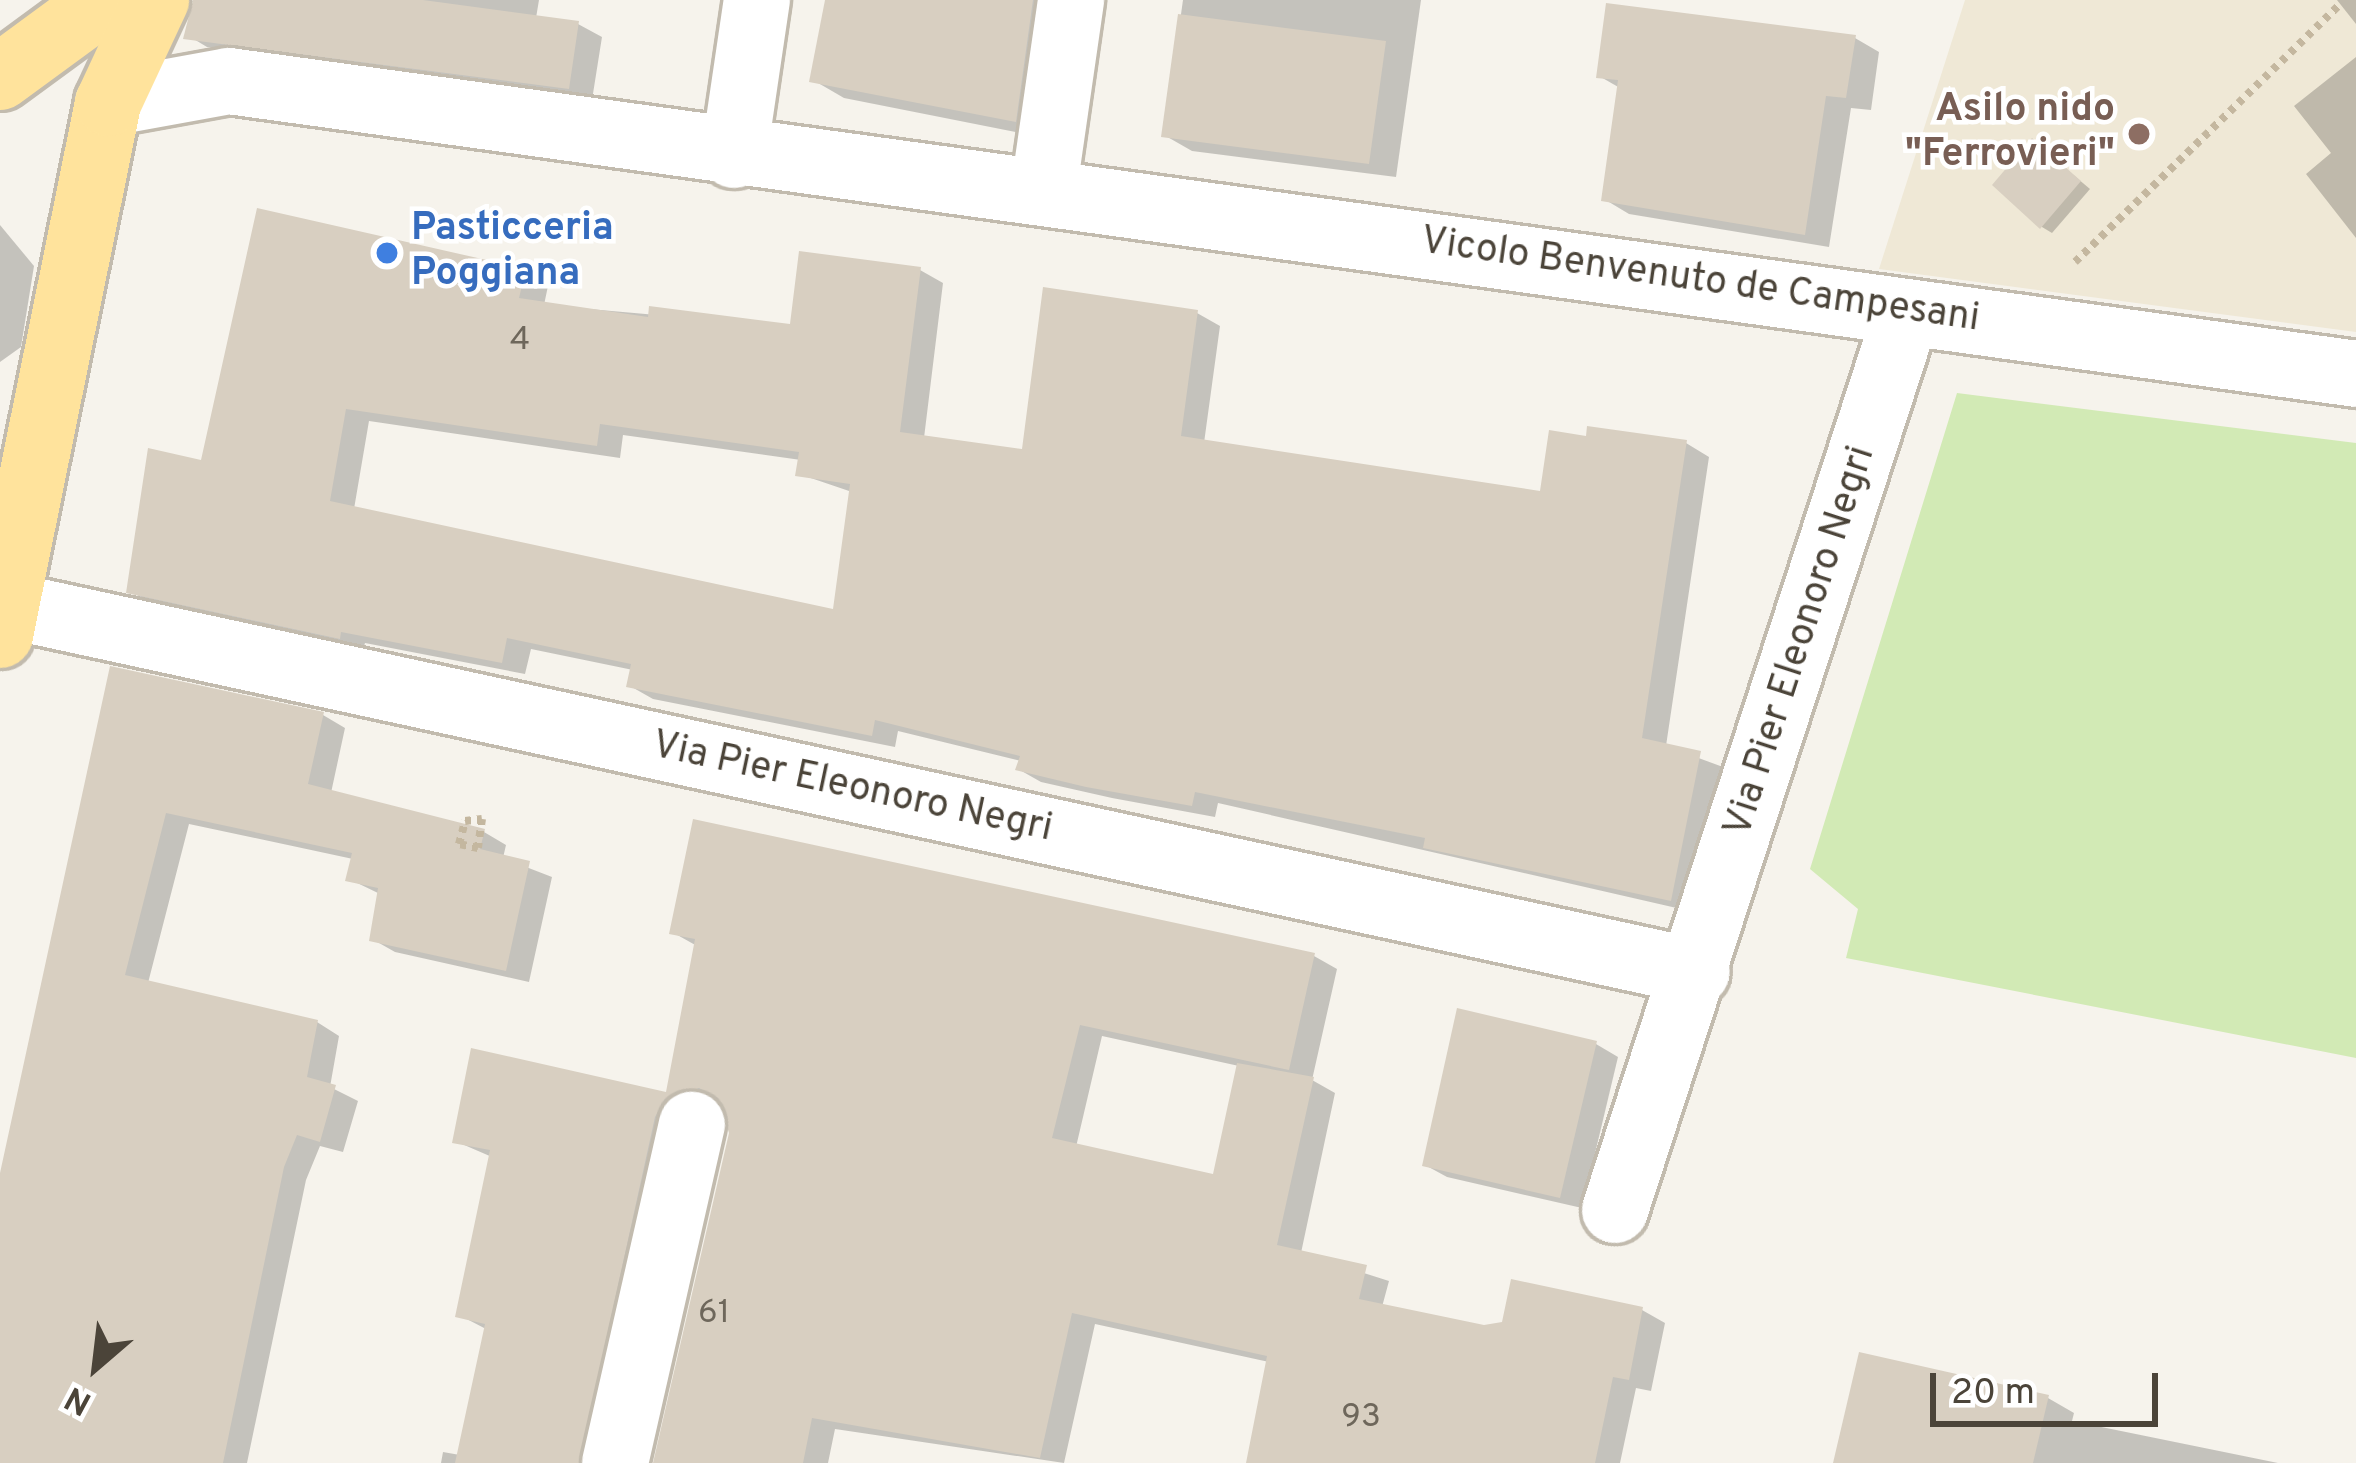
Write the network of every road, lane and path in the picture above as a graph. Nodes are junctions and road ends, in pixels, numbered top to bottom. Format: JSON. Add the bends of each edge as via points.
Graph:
{"nodes":[{"id":1,"x":105,"y":0,"type":"edge"},
{"id":2,"x":156,"y":0,"type":"edge"},
{"id":3,"x":757,"y":0,"type":"edge"},
{"id":4,"x":1071,"y":0,"type":"edge"},
{"id":5,"x":2338,"y":6,"type":"dead end"},
{"id":6,"x":18,"y":66,"type":"edge"},
{"id":7,"x":108,"y":103,"type":"junction"},
{"id":8,"x":734,"y":155,"type":"junction"},
{"id":9,"x":1044,"y":188,"type":"junction"},
{"id":10,"x":2066,"y":272,"type":"dead end"},
{"id":11,"x":1907,"y":312,"type":"junction"},
{"id":12,"x":2356,"y":374,"type":"edge"},
{"id":13,"x":3,"y":620,"type":"edge"},
{"id":14,"x":1697,"y":972,"type":"junction"},
{"id":15,"x":692,"y":1125,"type":"dead end"},
{"id":16,"x":1615,"y":1210,"type":"dead end"},
{"id":17,"x":615,"y":1463,"type":"edge"}],
"edges":[{"from":1,"to":6,"type":"main road"},
{"from":2,"to":7,"type":"main road"},
{"from":3,"to":8,"type":"street"},
{"from":4,"to":9,"type":"street"},
{"from":5,"to":10,"type":"path"},
{"from":6,"to":7,"type":"main road","via":[[79,75]]},
{"from":7,"to":8,"type":"street","name":"Vicolo Benvenuto de Campesani","via":[[229,81]]},
{"from":7,"to":13,"type":"main road"},
{"from":8,"to":9,"type":"street","name":"Vicolo Benvenuto de Campesani"},
{"from":9,"to":11,"type":"street","name":"Vicolo Benvenuto de Campesani"},
{"from":11,"to":12,"type":"street","name":"Vicolo Benvenuto de Campesani"},
{"from":11,"to":14,"type":"street","name":"Via Pier Eleonoro Negri"},
{"from":13,"to":14,"type":"street","name":"Via Pier Eleonoro Negri"},
{"from":14,"to":16,"type":"street","name":"Via Pier Eleonoro Negri"},
{"from":15,"to":17,"type":"street"}]}
